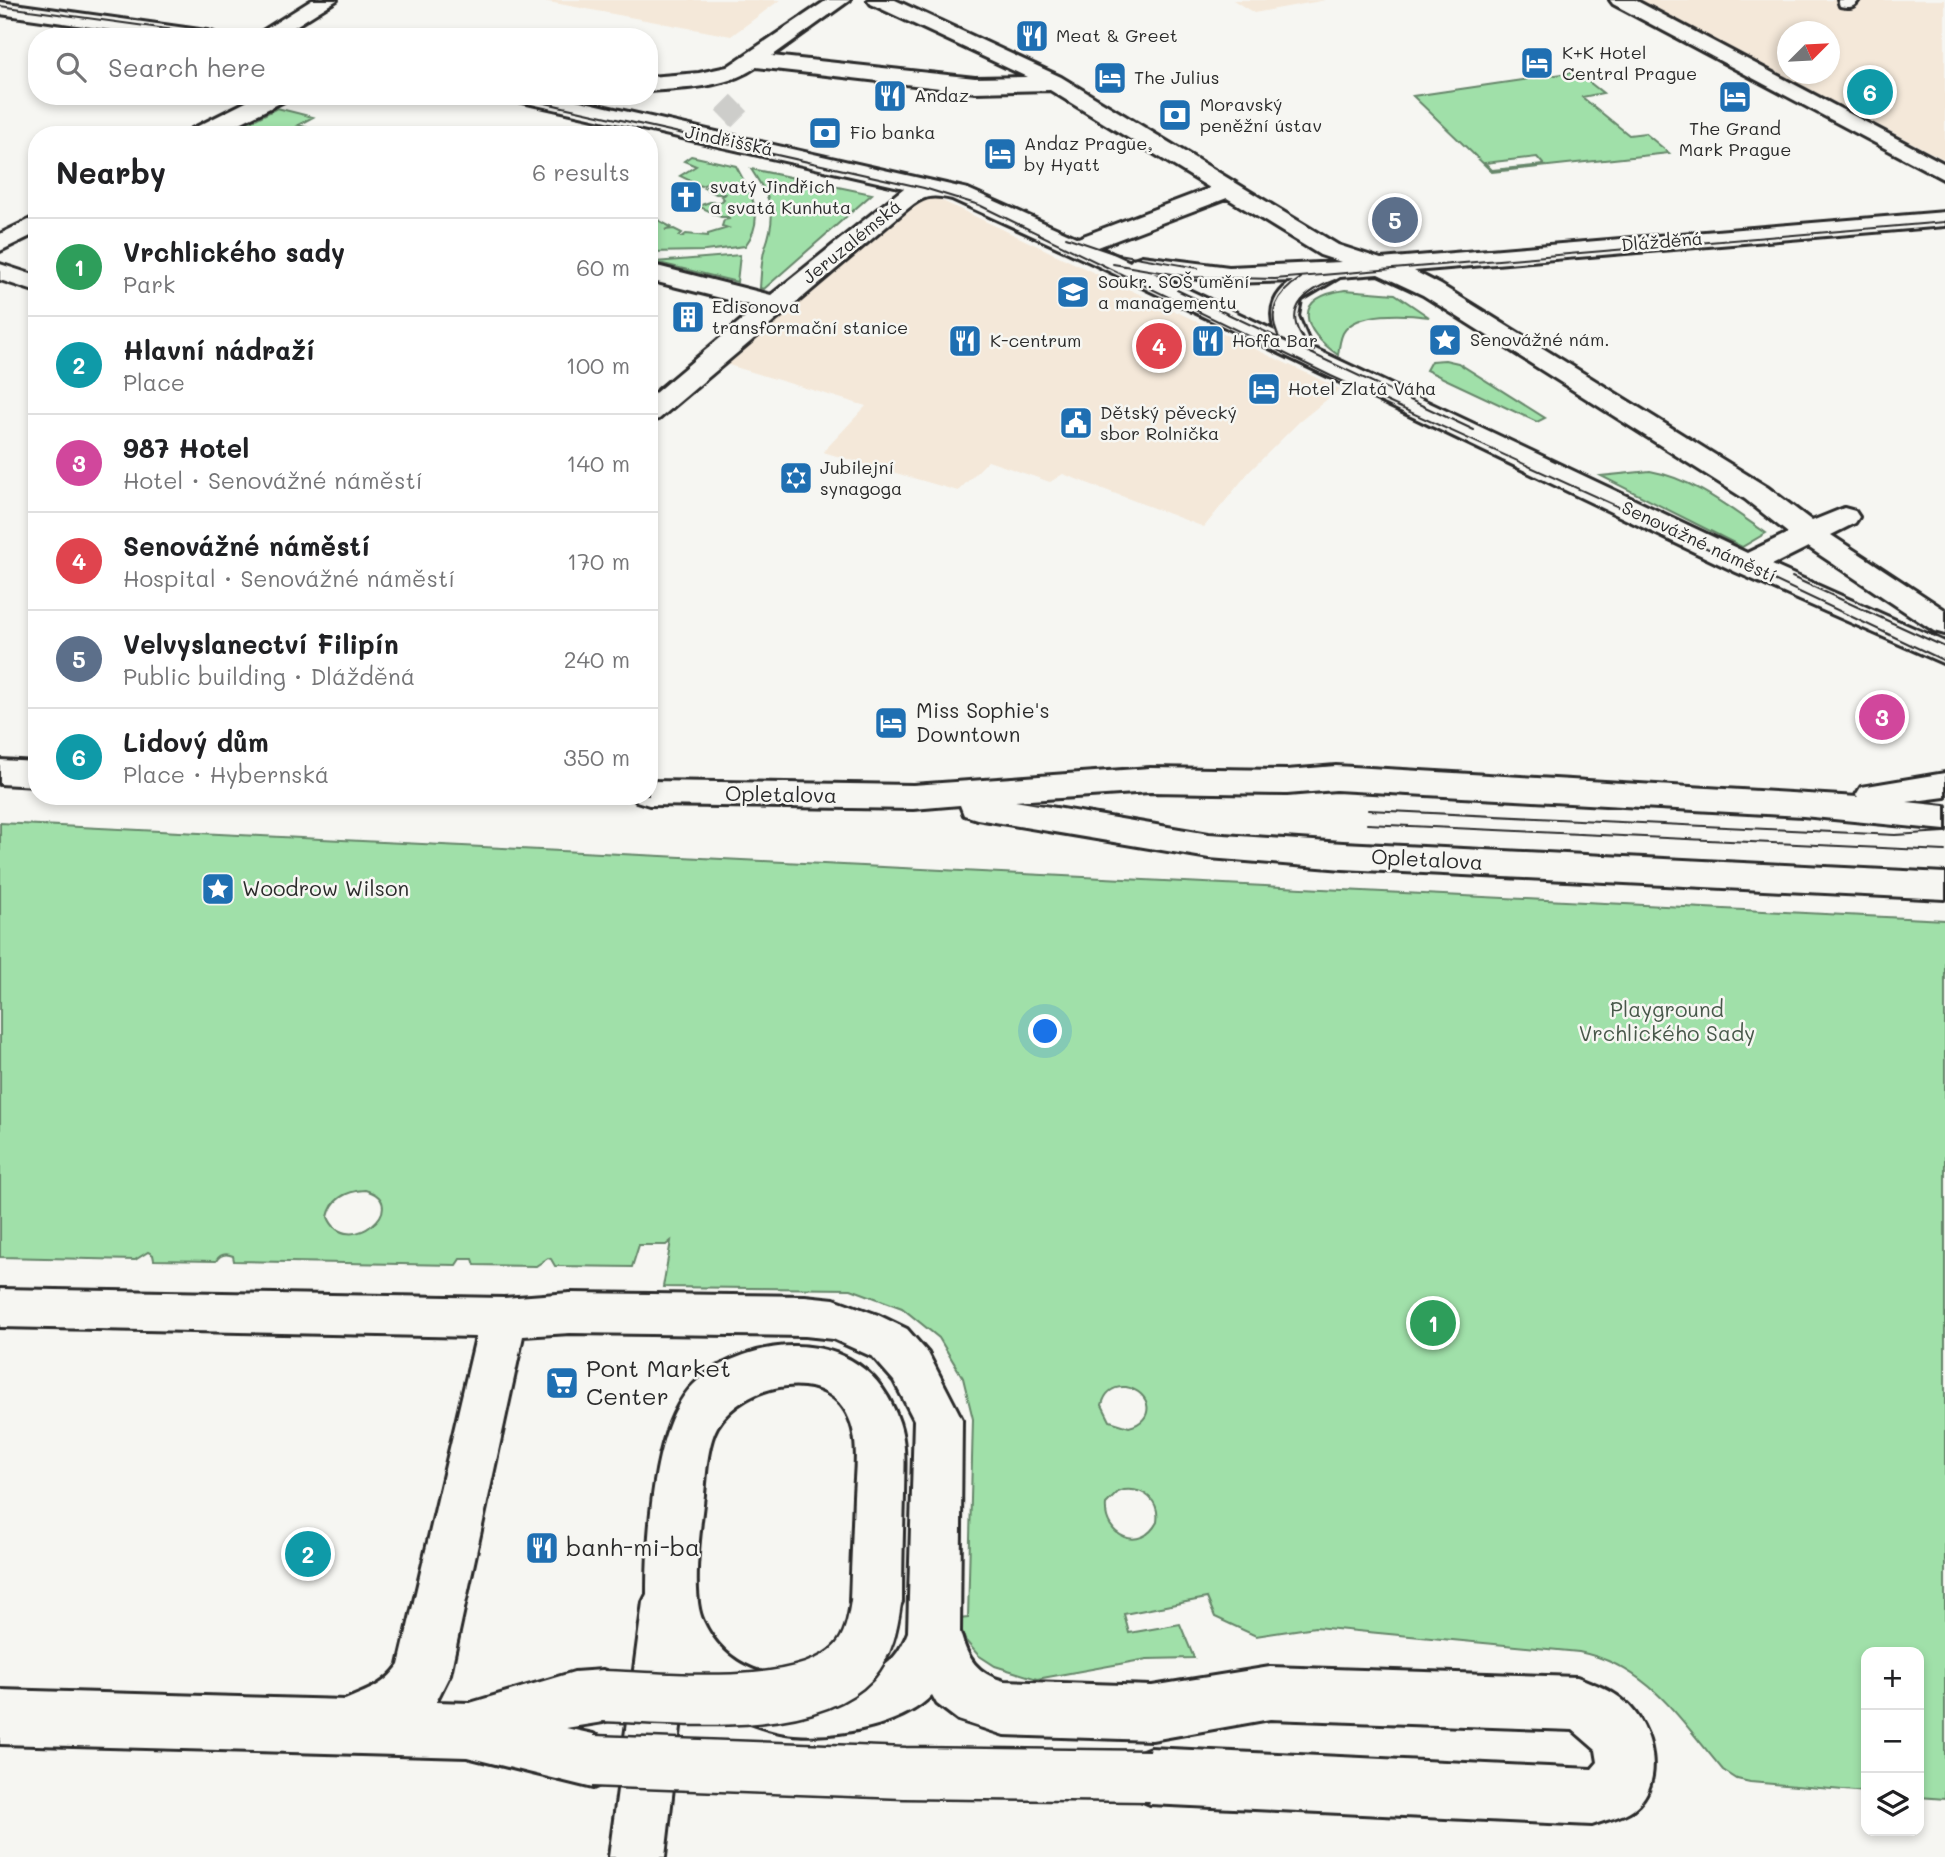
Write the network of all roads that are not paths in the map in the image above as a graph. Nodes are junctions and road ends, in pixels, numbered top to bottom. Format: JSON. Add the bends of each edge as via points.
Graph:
{"nodes":[{"id":1,"x":327,"y":0,"type":"edge"},
{"id":2,"x":840,"y":0,"type":"edge"},
{"id":3,"x":878,"y":0,"type":"edge"},
{"id":4,"x":1619,"y":0,"type":"edge"},
{"id":5,"x":0,"y":8,"type":"edge"},
{"id":6,"x":143,"y":28,"type":"edge"},
{"id":7,"x":279,"y":28,"type":"edge"},
{"id":8,"x":755,"y":60,"type":"junction"},
{"id":9,"x":734,"y":72,"type":"junction"},
{"id":10,"x":1053,"y":82,"type":"junction"},
{"id":11,"x":658,"y":83,"type":"edge"},
{"id":12,"x":754,"y":88,"type":"dead end"},
{"id":13,"x":258,"y":105,"type":"edge"},
{"id":14,"x":567,"y":105,"type":"edge"},
{"id":15,"x":216,"y":126,"type":"edge"},
{"id":16,"x":1945,"y":173,"type":"edge"},
{"id":17,"x":931,"y":187,"type":"junction"},
{"id":18,"x":1228,"y":189,"type":"junction"},
{"id":19,"x":1945,"y":219,"type":"edge"},
{"id":20,"x":28,"y":228,"type":"edge"},
{"id":21,"x":0,"y":244,"type":"edge"},
{"id":22,"x":1077,"y":247,"type":"junction"},
{"id":23,"x":1101,"y":258,"type":"junction"},
{"id":24,"x":1379,"y":267,"type":"junction"},
{"id":25,"x":0,"y":272,"type":"edge"},
{"id":26,"x":658,"y":274,"type":"edge"},
{"id":27,"x":28,"y":281,"type":"edge"},
{"id":28,"x":776,"y":304,"type":"junction"},
{"id":29,"x":1302,"y":355,"type":"junction"},
{"id":30,"x":658,"y":405,"type":"edge"},
{"id":31,"x":1844,"y":517,"type":"dead end"},
{"id":32,"x":1809,"y":534,"type":"junction"},
{"id":33,"x":1747,"y":565,"type":"junction"},
{"id":34,"x":1945,"y":624,"type":"edge"},
{"id":35,"x":1945,"y":654,"type":"edge"},
{"id":36,"x":0,"y":772,"type":"edge"},
{"id":37,"x":28,"y":774,"type":"edge"},
{"id":38,"x":1945,"y":785,"type":"edge"},
{"id":39,"x":658,"y":793,"type":"edge"},
{"id":40,"x":913,"y":797,"type":"junction"},
{"id":41,"x":1803,"y":804,"type":"junction"},
{"id":42,"x":1945,"y":818,"type":"edge"},
{"id":43,"x":1945,"y":887,"type":"edge"},
{"id":44,"x":0,"y":1308,"type":"edge"},
{"id":45,"x":504,"y":1318,"type":"junction"},
{"id":46,"x":670,"y":1586,"type":"junction"},
{"id":47,"x":934,"y":1633,"type":"junction"},
{"id":48,"x":0,"y":1717,"type":"edge"},
{"id":49,"x":326,"y":1727,"type":"junction"},
{"id":50,"x":467,"y":1730,"type":"junction"},
{"id":51,"x":637,"y":1857,"type":"edge"}],
"edges":[{"from":1,"to":7,"type":"street"},
{"from":2,"to":8,"type":"street"},
{"from":3,"to":10,"type":"street","name":"Senovážné náměstí"},
{"from":4,"to":16,"type":"street"},
{"from":5,"to":6,"type":"street"},
{"from":8,"to":9,"type":"street"},
{"from":8,"to":10,"type":"street","via":[[975,85]]},
{"from":9,"to":11,"type":"street"},
{"from":9,"to":12,"type":"street"},
{"from":10,"to":18,"type":"street","name":"Senovážné náměstí"},
{"from":13,"to":15,"type":"street"},
{"from":14,"to":17,"type":"street","name":"Jindřišská"},
{"from":17,"to":22,"type":"street","name":"Senovážné náměstí","via":[[960,194]]},
{"from":17,"to":28,"type":"street","name":"Jeruzalémská","via":[[914,192]]},
{"from":18,"to":22,"type":"street"},
{"from":18,"to":24,"type":"street","name":"Senovážné náměstí","via":[[1329,250]]},
{"from":19,"to":24,"type":"street","name":"Dlážděná"},
{"from":20,"to":21,"type":"street"},
{"from":22,"to":23,"type":"street","name":"Senovážné náměstí"},
{"from":23,"to":24,"type":"street","name":"Senovážné náměstí","via":[[1229,275]]},
{"from":23,"to":29,"type":"street","name":"Senovážné náměstí"},
{"from":24,"to":29,"type":"street","via":[[1324,276],[1289,296],[1282,314]]},
{"from":24,"to":32,"type":"street","name":"Senovážné náměstí","via":[[1432,290],[1756,493]]},
{"from":25,"to":27,"type":"street"},
{"from":26,"to":28,"type":"street"},
{"from":28,"to":30,"type":"street","name":"Jeruzalémská"},
{"from":29,"to":33,"type":"street","name":"Senovážné náměstí"},
{"from":31,"to":32,"type":"street"},
{"from":32,"to":33,"type":"street"},
{"from":32,"to":34,"type":"street","name":"Senovážné náměstí"},
{"from":33,"to":35,"type":"street","name":"Senovážné náměstí"},
{"from":36,"to":37,"type":"street"},
{"from":38,"to":41,"type":"street"},
{"from":39,"to":40,"type":"street","name":"Opletalova"},
{"from":40,"to":41,"type":"street","name":"Opletalova","via":[[1150,780],[1336,778]]},
{"from":40,"to":43,"type":"street","name":"Opletalova","via":[[1209,846]]},
{"from":41,"to":42,"type":"street","name":"Opletalova"},
{"from":44,"to":45,"type":"street"},
{"from":45,"to":47,"type":"street","via":[[570,1313],[824,1318],[862,1328],[890,1343],[911,1367],[938,1419]]},
{"from":45,"to":49,"type":"street","via":[[423,1674],[414,1691],[395,1708]]},
{"from":46,"to":47,"type":"street","via":[[675,1617],[688,1646],[707,1671],[735,1690],[779,1706],[847,1706],[878,1697],[906,1683],[923,1661]]},
{"from":46,"to":50,"type":"street","bridge":true,"via":[[687,1447],[695,1420],[714,1395],[739,1377],[770,1366],[823,1368],[846,1380],[876,1419],[880,1442],[876,1602],[867,1640],[850,1664],[828,1682],[767,1700],[603,1696],[574,1699]]},
{"from":46,"to":51,"type":"street"},
{"from":47,"to":50,"type":"street","bridge":true,"via":[[942,1663],[956,1685],[977,1701],[1004,1708],[1152,1713],[1270,1693],[1577,1704],[1599,1713],[1615,1730],[1626,1753],[1626,1776],[1612,1790],[1592,1797],[1150,1776],[905,1773],[593,1761]]},
{"from":48,"to":49,"type":"street"},
{"from":49,"to":50,"type":"street"}]}
